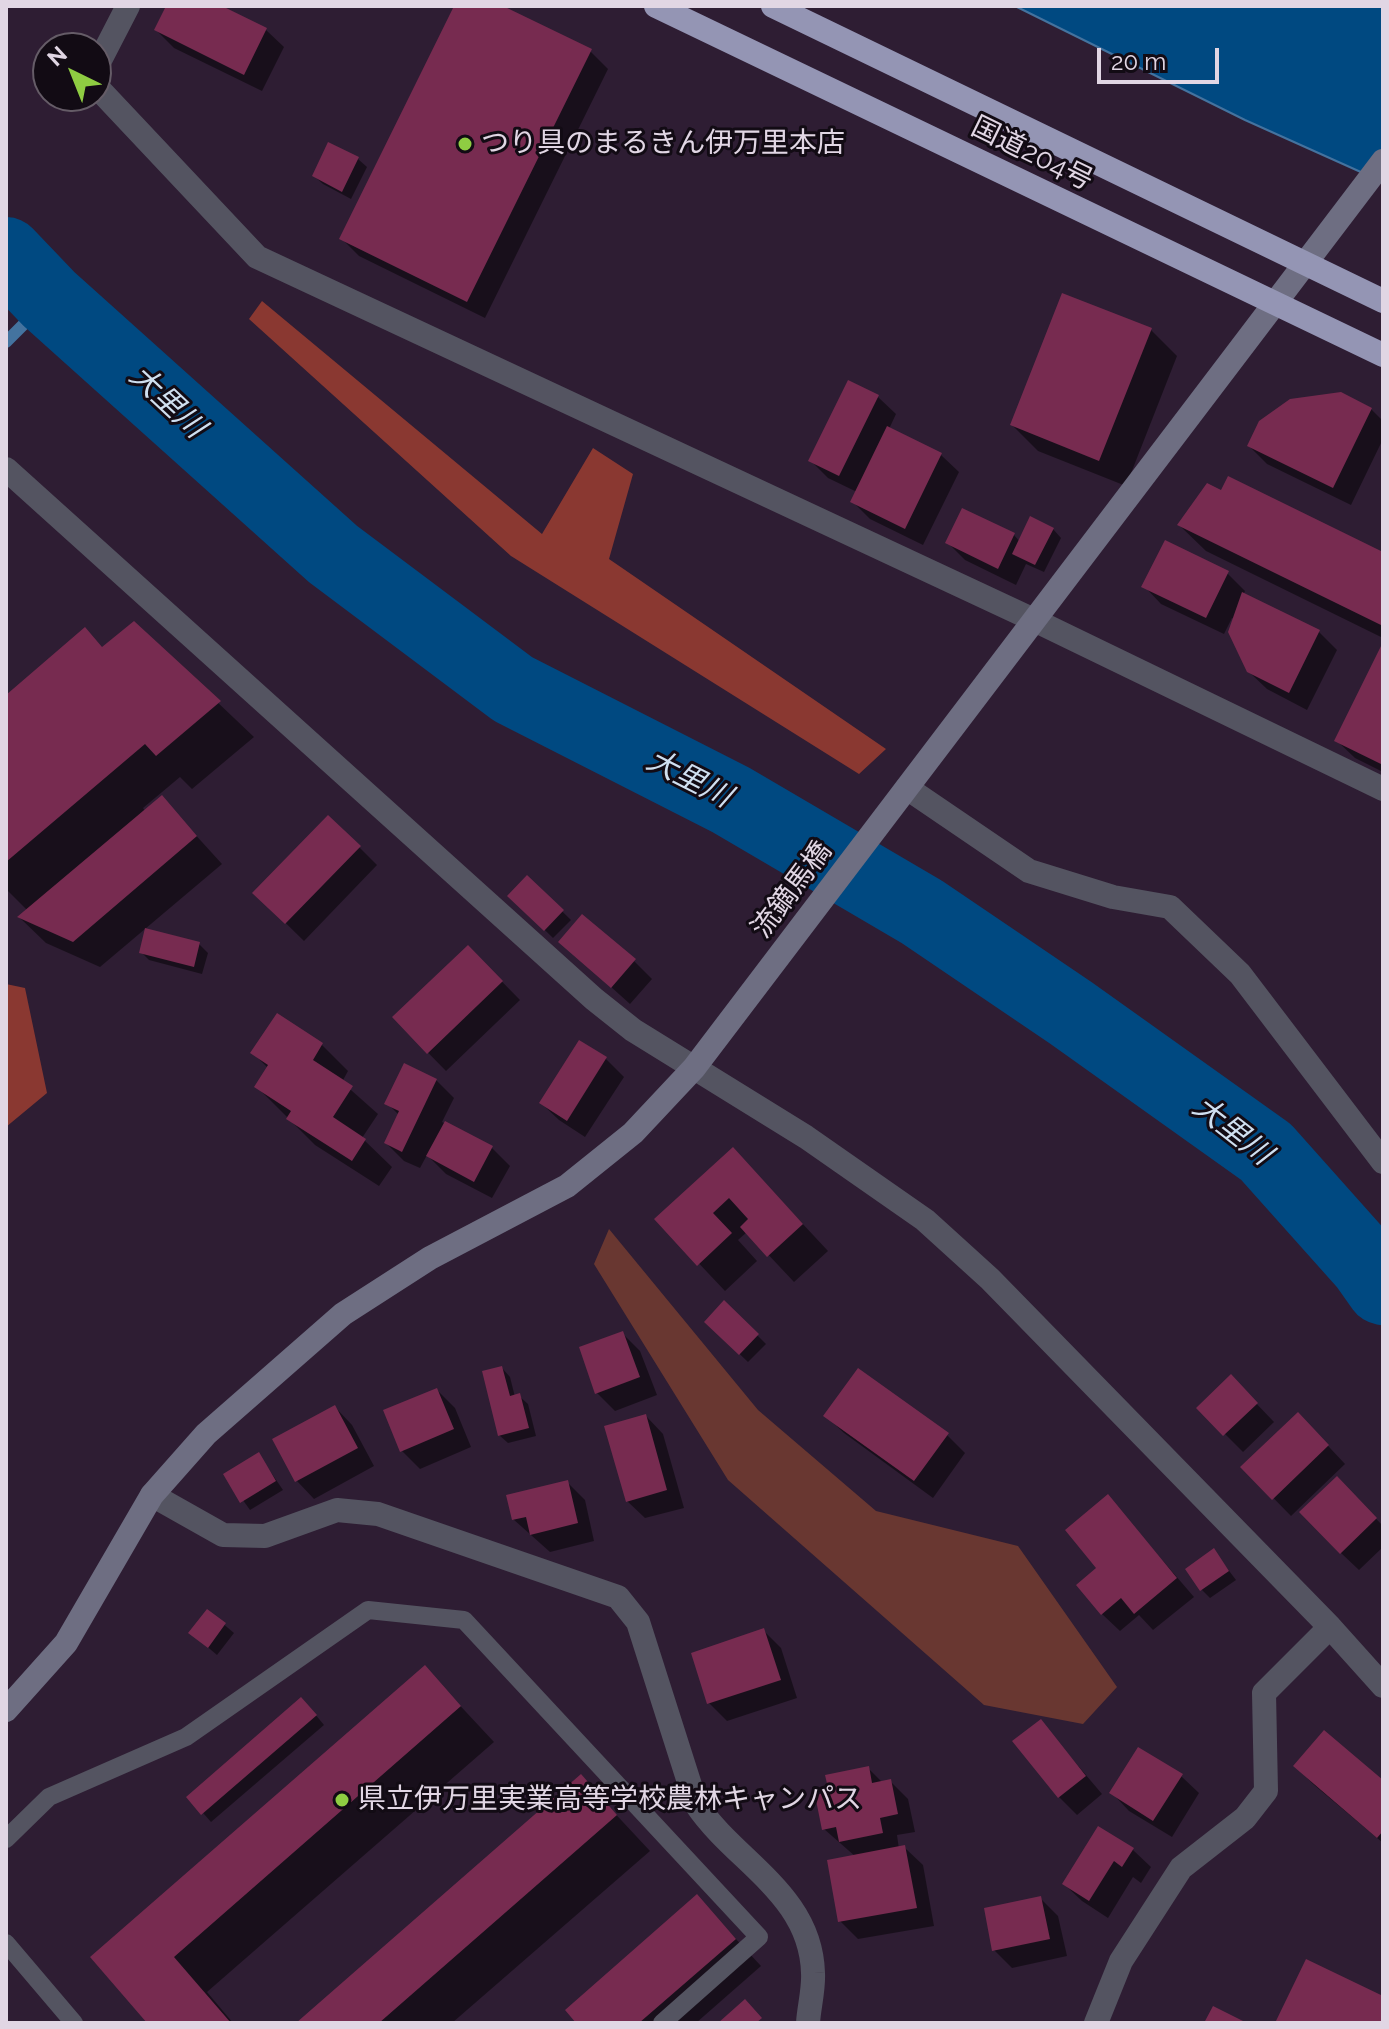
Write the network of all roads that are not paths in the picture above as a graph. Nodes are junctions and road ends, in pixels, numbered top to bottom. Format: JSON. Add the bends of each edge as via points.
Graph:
{"nodes":[{"id":1,"x":128,"y":6,"type":"edge"},
{"id":2,"x":656,"y":6,"type":"edge"},
{"id":3,"x":773,"y":6,"type":"edge"},
{"id":4,"x":112,"y":37,"type":"edge"},
{"id":5,"x":112,"y":103,"type":"edge"},
{"id":6,"x":1383,"y":161,"type":"edge"},
{"id":7,"x":1305,"y":264,"type":"junction"},
{"id":8,"x":1383,"y":301,"type":"edge"},
{"id":9,"x":1275,"y":304,"type":"junction"},
{"id":10,"x":1383,"y":355,"type":"edge"},
{"id":11,"x":6,"y":469,"type":"edge"},
{"id":12,"x":1034,"y":620,"type":"junction"},
{"id":13,"x":907,"y":788,"type":"junction"},
{"id":14,"x":1383,"y":789,"type":"edge"},
{"id":15,"x":694,"y":1068,"type":"junction"},
{"id":16,"x":1383,"y":1162,"type":"edge"},
{"id":17,"x":152,"y":1495,"type":"junction"},
{"id":18,"x":1330,"y":1627,"type":"junction"},
{"id":19,"x":1383,"y":1686,"type":"edge"},
{"id":20,"x":6,"y":1710,"type":"edge"},
{"id":21,"x":6,"y":1839,"type":"edge"},
{"id":22,"x":6,"y":1943,"type":"edge"},
{"id":23,"x":74,"y":2023,"type":"edge"},
{"id":24,"x":662,"y":2023,"type":"edge"},
{"id":25,"x":808,"y":2023,"type":"edge"},
{"id":26,"x":1096,"y":2023,"type":"edge"}],
"edges":[{"from":1,"to":4,"type":"street"},
{"from":2,"to":9,"type":"highway","name":"国道204号"},
{"from":3,"to":7,"type":"highway","name":"国道204号"},
{"from":5,"to":12,"type":"street","via":[[257,257]]},
{"from":6,"to":7,"type":"street","name":"流鏑馬橋"},
{"from":7,"to":8,"type":"highway","name":"国道204号"},
{"from":7,"to":9,"type":"street","name":"流鏑馬橋"},
{"from":9,"to":10,"type":"highway","name":"国道204号"},
{"from":9,"to":12,"type":"street","name":"流鏑馬橋"},
{"from":11,"to":15,"type":"street","via":[[594,999]]},
{"from":12,"to":13,"type":"street","name":"流鏑馬橋"},
{"from":12,"to":14,"type":"street"},
{"from":13,"to":15,"type":"street","name":"流鏑馬橋"},
{"from":13,"to":16,"type":"street","via":[[1029,871],[1113,897],[1170,907],[1240,974]]},
{"from":15,"to":17,"type":"street","name":"流鏑馬橋","via":[[633,1133],[567,1186],[430,1258],[343,1314],[206,1434]]},
{"from":15,"to":18,"type":"street","via":[[925,1220],[990,1279]]},
{"from":17,"to":20,"type":"street","name":"流鏑馬橋","via":[[66,1643]]},
{"from":17,"to":25,"type":"street","via":[[223,1535],[265,1536],[337,1510],[378,1514],[618,1597],[638,1622],[696,1804],[711,1827],[774,1883],[802,1925],[813,1972]]},
{"from":18,"to":19,"type":"street"},
{"from":18,"to":26,"type":"street","via":[[1264,1693],[1266,1791],[1245,1818],[1181,1868],[1121,1961]]},
{"from":21,"to":24,"type":"lane","via":[[49,1797],[186,1737],[368,1610],[464,1620],[759,1937]]},
{"from":22,"to":23,"type":"lane"}]}
